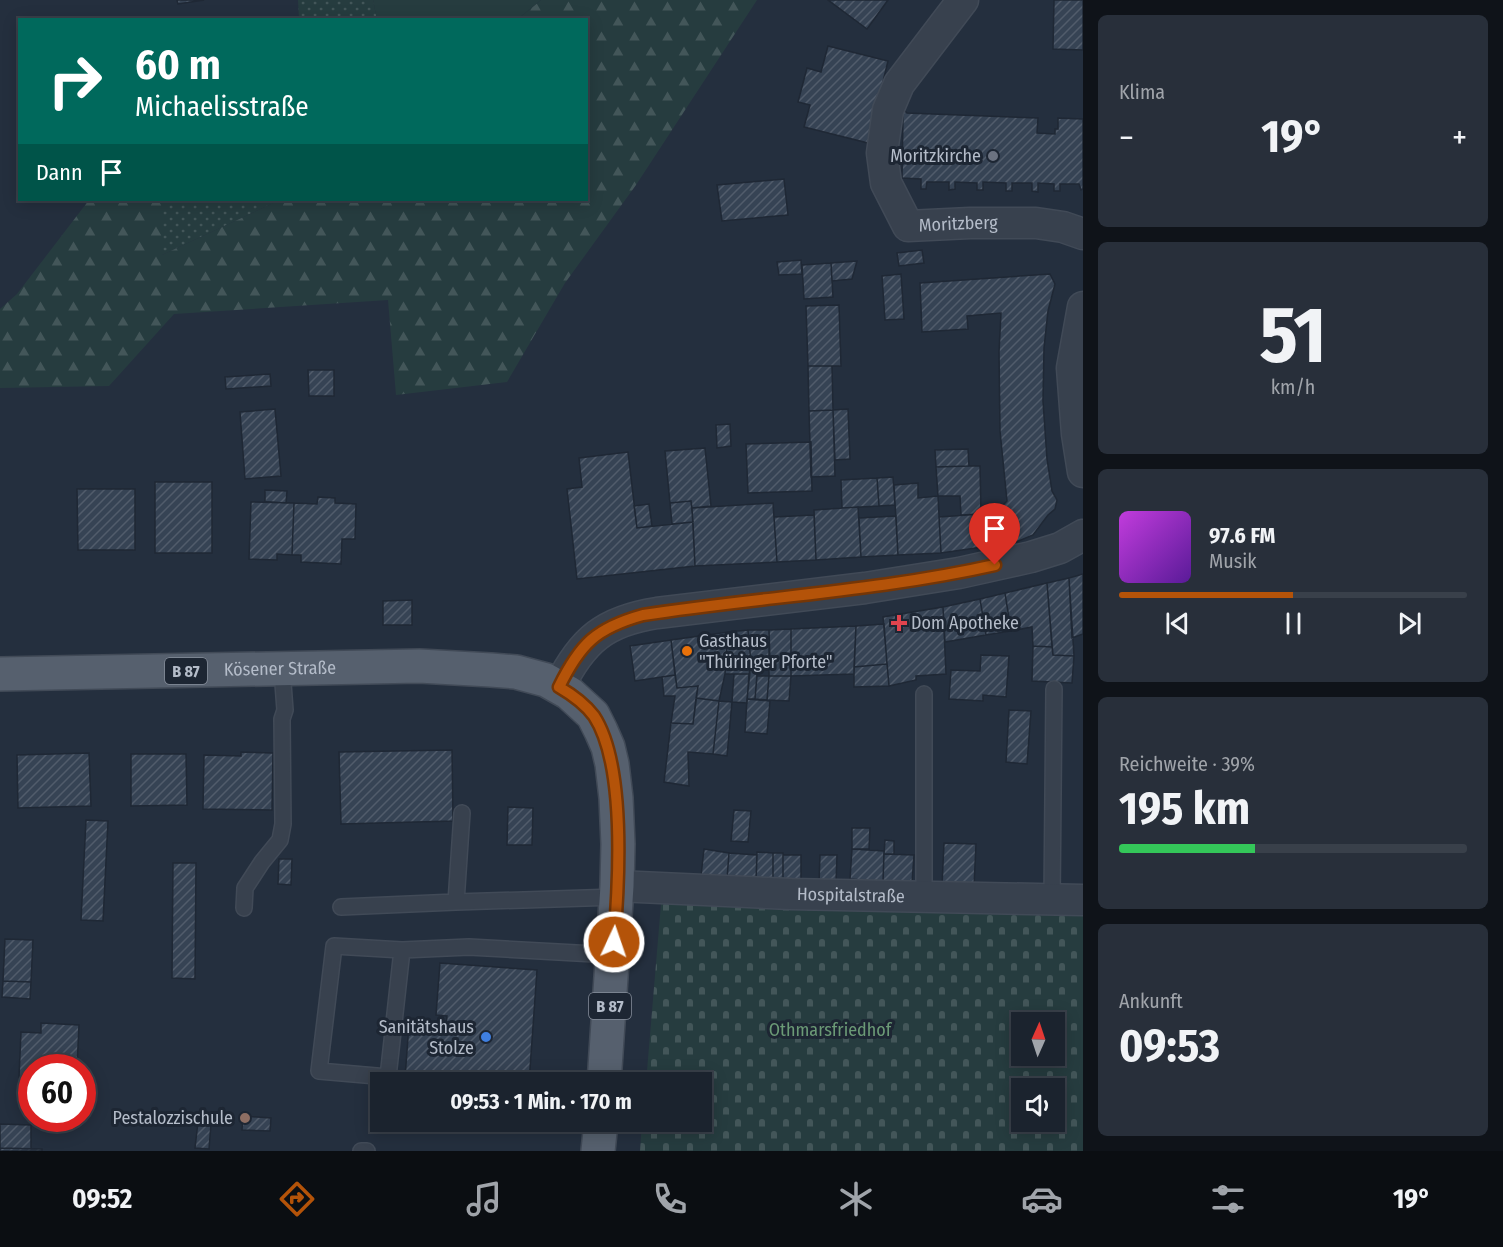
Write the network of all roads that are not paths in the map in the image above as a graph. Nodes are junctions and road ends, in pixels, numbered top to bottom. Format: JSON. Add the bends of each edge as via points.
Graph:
{"nodes":[{"id":1,"x":963,"y":0,"type":"edge"},
{"id":2,"x":1083,"y":234,"type":"edge"},
{"id":3,"x":1083,"y":307,"type":"edge"},
{"id":4,"x":1083,"y":472,"type":"edge"},
{"id":5,"x":1083,"y":535,"type":"edge"},
{"id":6,"x":282,"y":670,"type":"junction"},
{"id":7,"x":0,"y":674,"type":"edge"},
{"id":8,"x":559,"y":687,"type":"junction"},
{"id":9,"x":1054,"y":689,"type":"dead end"},
{"id":10,"x":924,"y":694,"type":"dead end"},
{"id":11,"x":462,"y":813,"type":"dead end"},
{"id":12,"x":617,"y":892,"type":"junction"},
{"id":13,"x":924,"y":896,"type":"junction"},
{"id":14,"x":1052,"y":900,"type":"junction"},
{"id":15,"x":1083,"y":900,"type":"edge"},
{"id":16,"x":456,"y":902,"type":"junction"},
{"id":17,"x":341,"y":907,"type":"dead end"},
{"id":18,"x":244,"y":908,"type":"dead end"},
{"id":19,"x":402,"y":950,"type":"junction"},
{"id":20,"x":614,"y":955,"type":"junction"},
{"id":21,"x":605,"y":1072,"type":"edge"},
{"id":22,"x":600,"y":1132,"type":"edge"},
{"id":23,"x":361,"y":1151,"type":"edge"},
{"id":24,"x":367,"y":1151,"type":"edge"},
{"id":25,"x":598,"y":1151,"type":"edge"}],
"edges":[{"from":1,"to":2,"type":"street","name":"Moritzberg","via":[[899,84],[888,110],[882,153],[886,183],[908,226],[1036,223]]},
{"from":3,"to":4,"type":"street","via":[[1072,368]]},
{"from":5,"to":8,"type":"street","via":[[1060,548],[1031,557],[959,573],[625,620],[596,635],[569,666]]},
{"from":6,"to":7,"type":"main road","name":"Kösener Straße","number":"B 87"},
{"from":6,"to":8,"type":"main road","name":"Kösener Straße","number":"B 87","via":[[407,666],[490,670],[535,676]]},
{"from":6,"to":18,"type":"lane","via":[[283,824],[280,840],[245,888]]},
{"from":8,"to":12,"type":"main road","number":"B 87","via":[[593,715],[608,747],[616,806]]},
{"from":9,"to":14,"type":"lane"},
{"from":10,"to":13,"type":"lane"},
{"from":11,"to":16,"type":"lane"},
{"from":12,"to":13,"type":"street","name":"Hospitalstraße"},
{"from":12,"to":16,"type":"lane"},
{"from":12,"to":20,"type":"main road","number":"B 87"},
{"from":13,"to":14,"type":"street","name":"Hospitalstraße"},
{"from":14,"to":15,"type":"street","name":"Hospitalstraße"},
{"from":16,"to":17,"type":"lane"},
{"from":19,"to":19,"type":"lane","via":[[333,946],[319,1071],[388,1077]]},
{"from":19,"to":20,"type":"lane","via":[[469,948]]},
{"from":20,"to":21,"type":"main road","number":"B 87"},
{"from":22,"to":25,"type":"main road"},
{"from":23,"to":24,"type":"lane"}]}
